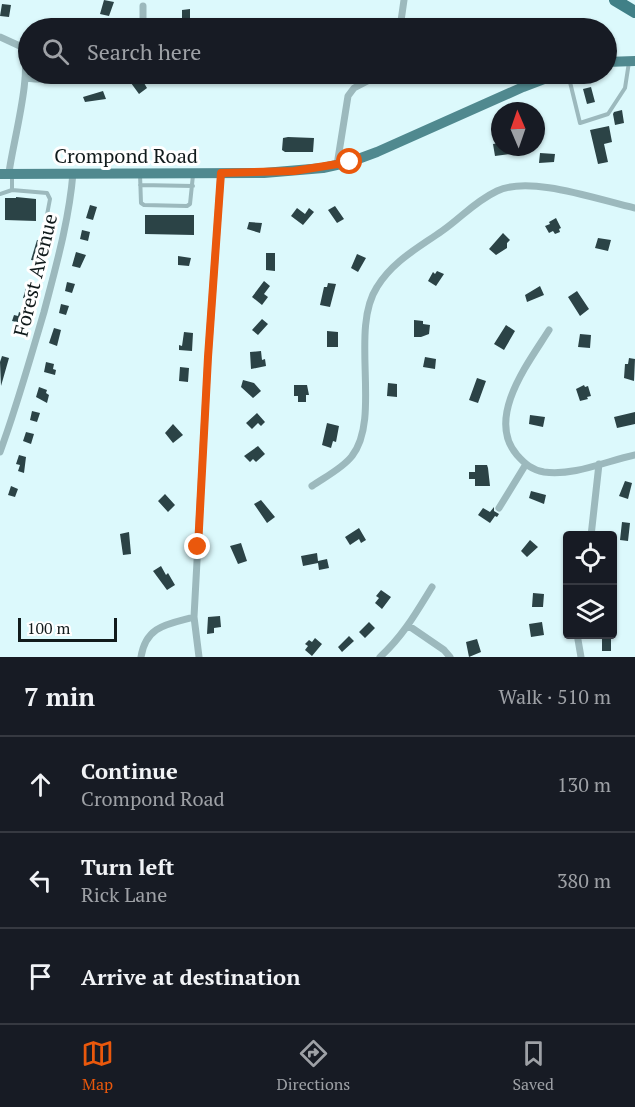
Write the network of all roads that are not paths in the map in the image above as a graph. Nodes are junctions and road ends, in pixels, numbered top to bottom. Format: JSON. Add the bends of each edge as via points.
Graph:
{"nodes":[{"id":1,"x":404,"y":0,"type":"edge"},
{"id":2,"x":615,"y":0,"type":"edge"},
{"id":3,"x":144,"y":6,"type":"dead end"},
{"id":4,"x":635,"y":12,"type":"edge"},
{"id":5,"x":143,"y":18,"type":"edge"},
{"id":6,"x":401,"y":18,"type":"edge"},
{"id":7,"x":0,"y":37,"type":"edge"},
{"id":8,"x":18,"y":45,"type":"edge"},
{"id":9,"x":632,"y":61,"type":"edge"},
{"id":10,"x":617,"y":62,"type":"edge"},
{"id":11,"x":24,"y":84,"type":"edge"},
{"id":12,"x":362,"y":84,"type":"edge"},
{"id":13,"x":530,"y":84,"type":"edge"},
{"id":14,"x":570,"y":84,"type":"edge"},
{"id":15,"x":337,"y":165,"type":"junction"},
{"id":16,"x":73,"y":173,"type":"junction"},
{"id":17,"x":140,"y":173,"type":"junction"},
{"id":18,"x":194,"y":173,"type":"junction"},
{"id":19,"x":221,"y":173,"type":"junction"},
{"id":20,"x":7,"y":174,"type":"edge"},
{"id":21,"x":140,"y":186,"type":"junction"},
{"id":22,"x":192,"y":186,"type":"junction"},
{"id":23,"x":12,"y":190,"type":"junction"},
{"id":24,"x":0,"y":194,"type":"edge"},
{"id":25,"x":635,"y":208,"type":"edge"},
{"id":26,"x":46,"y":220,"type":"dead end"},
{"id":27,"x":549,"y":330,"type":"dead end"},
{"id":28,"x":0,"y":452,"type":"edge"},
{"id":29,"x":635,"y":455,"type":"edge"},
{"id":30,"x":526,"y":464,"type":"junction"},
{"id":31,"x":599,"y":464,"type":"junction"},
{"id":32,"x":312,"y":486,"type":"dead end"},
{"id":33,"x":499,"y":508,"type":"dead end"},
{"id":34,"x":592,"y":531,"type":"edge"},
{"id":35,"x":432,"y":587,"type":"dead end"},
{"id":36,"x":194,"y":617,"type":"junction"},
{"id":37,"x":409,"y":626,"type":"junction"},
{"id":38,"x":578,"y":639,"type":"edge"},
{"id":39,"x":141,"y":657,"type":"edge"},
{"id":40,"x":199,"y":657,"type":"edge"},
{"id":41,"x":380,"y":657,"type":"edge"},
{"id":42,"x":450,"y":657,"type":"edge"},
{"id":43,"x":581,"y":657,"type":"edge"}],
"edges":[{"from":1,"to":6,"type":"street"},
{"from":2,"to":4,"type":"highway"},
{"from":3,"to":5,"type":"street"},
{"from":7,"to":8,"type":"street"},
{"from":9,"to":10,"type":"main road"},
{"from":9,"to":14,"type":"lane","via":[[626,88],[608,114],[580,123]]},
{"from":11,"to":20,"type":"street"},
{"from":12,"to":15,"type":"street","via":[[348,96]]},
{"from":13,"to":15,"type":"main road","name":"Crompond Road","via":[[377,152]]},
{"from":15,"to":19,"type":"main road","name":"Crompond Road","via":[[294,171]]},
{"from":16,"to":17,"type":"main road","name":"Crompond Road"},
{"from":16,"to":20,"type":"main road","name":"Crompond Road"},
{"from":16,"to":28,"type":"street","name":"Forest Avenue","via":[[57,265]]},
{"from":17,"to":18,"type":"main road","name":"Crompond Road"},
{"from":17,"to":21,"type":"lane"},
{"from":18,"to":19,"type":"main road","name":"Crompond Road"},
{"from":18,"to":22,"type":"lane"},
{"from":19,"to":36,"type":"street"},
{"from":20,"to":23,"type":"lane"},
{"from":21,"to":22,"type":"lane"},
{"from":21,"to":22,"type":"lane","via":[[140,201],[144,205],[187,206]]},
{"from":23,"to":24,"type":"lane"},
{"from":23,"to":26,"type":"lane","via":[[47,193],[50,200]]},
{"from":25,"to":32,"type":"street","via":[[543,187],[513,185],[468,208],[444,231],[409,252],[376,288],[369,305],[364,417],[358,447],[348,461]]},
{"from":27,"to":30,"type":"street","via":[[507,405],[511,444]]},
{"from":29,"to":31,"type":"street"},
{"from":30,"to":31,"type":"street","via":[[557,472]]},
{"from":30,"to":33,"type":"street"},
{"from":31,"to":34,"type":"street"},
{"from":35,"to":37,"type":"street"},
{"from":36,"to":39,"type":"street","via":[[162,625],[145,643]]},
{"from":36,"to":40,"type":"street"},
{"from":37,"to":41,"type":"street"},
{"from":37,"to":42,"type":"street"},
{"from":38,"to":43,"type":"street"}]}
